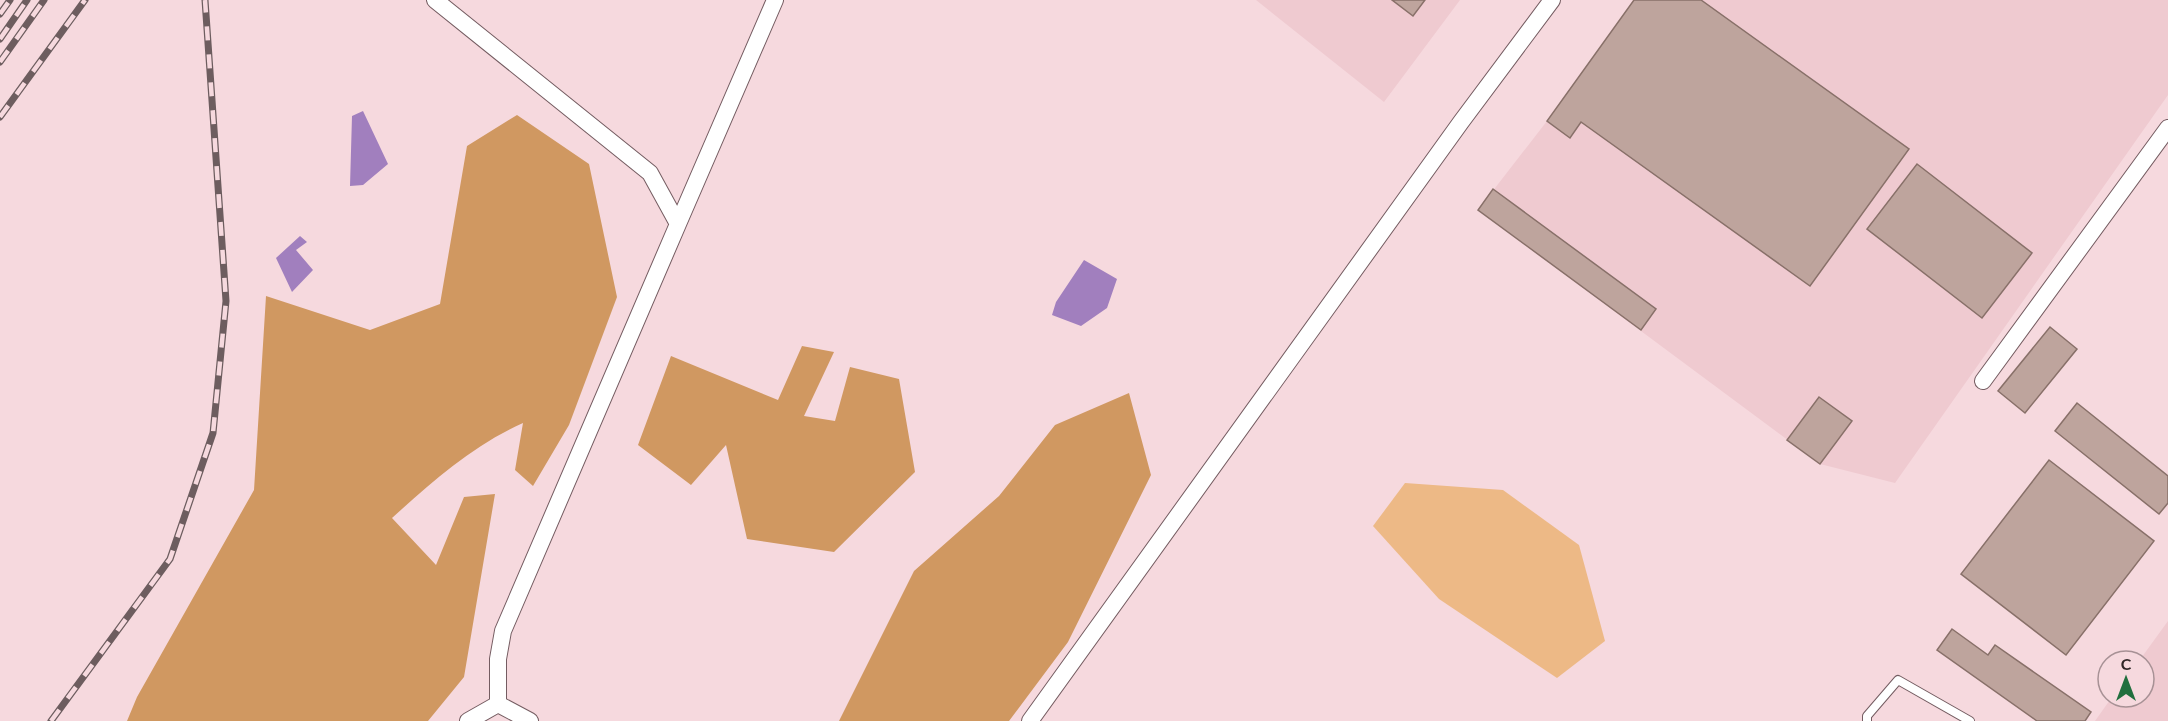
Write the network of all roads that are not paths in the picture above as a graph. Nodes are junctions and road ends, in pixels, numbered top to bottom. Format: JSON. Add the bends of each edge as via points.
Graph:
{"nodes":[{"id":1,"x":435,"y":0,"type":"edge"},
{"id":2,"x":775,"y":0,"type":"edge"},
{"id":3,"x":1552,"y":0,"type":"edge"},
{"id":4,"x":2168,"y":128,"type":"edge"},
{"id":5,"x":678,"y":224,"type":"junction"},
{"id":6,"x":1983,"y":381,"type":"dead end"},
{"id":7,"x":498,"y":704,"type":"junction"},
{"id":8,"x":468,"y":721,"type":"edge"},
{"id":9,"x":530,"y":721,"type":"edge"},
{"id":10,"x":1030,"y":721,"type":"edge"},
{"id":11,"x":1867,"y":721,"type":"edge"},
{"id":12,"x":1970,"y":721,"type":"edge"}],
"edges":[{"from":1,"to":5,"type":"street","via":[[650,172]]},
{"from":2,"to":5,"type":"street"},
{"from":3,"to":10,"type":"street"},
{"from":4,"to":6,"type":"street"},
{"from":5,"to":7,"type":"street","via":[[503,631],[498,659]]},
{"from":7,"to":8,"type":"street"},
{"from":7,"to":9,"type":"street"},
{"from":11,"to":12,"type":"lane","via":[[1867,716],[1898,680]]}]}
